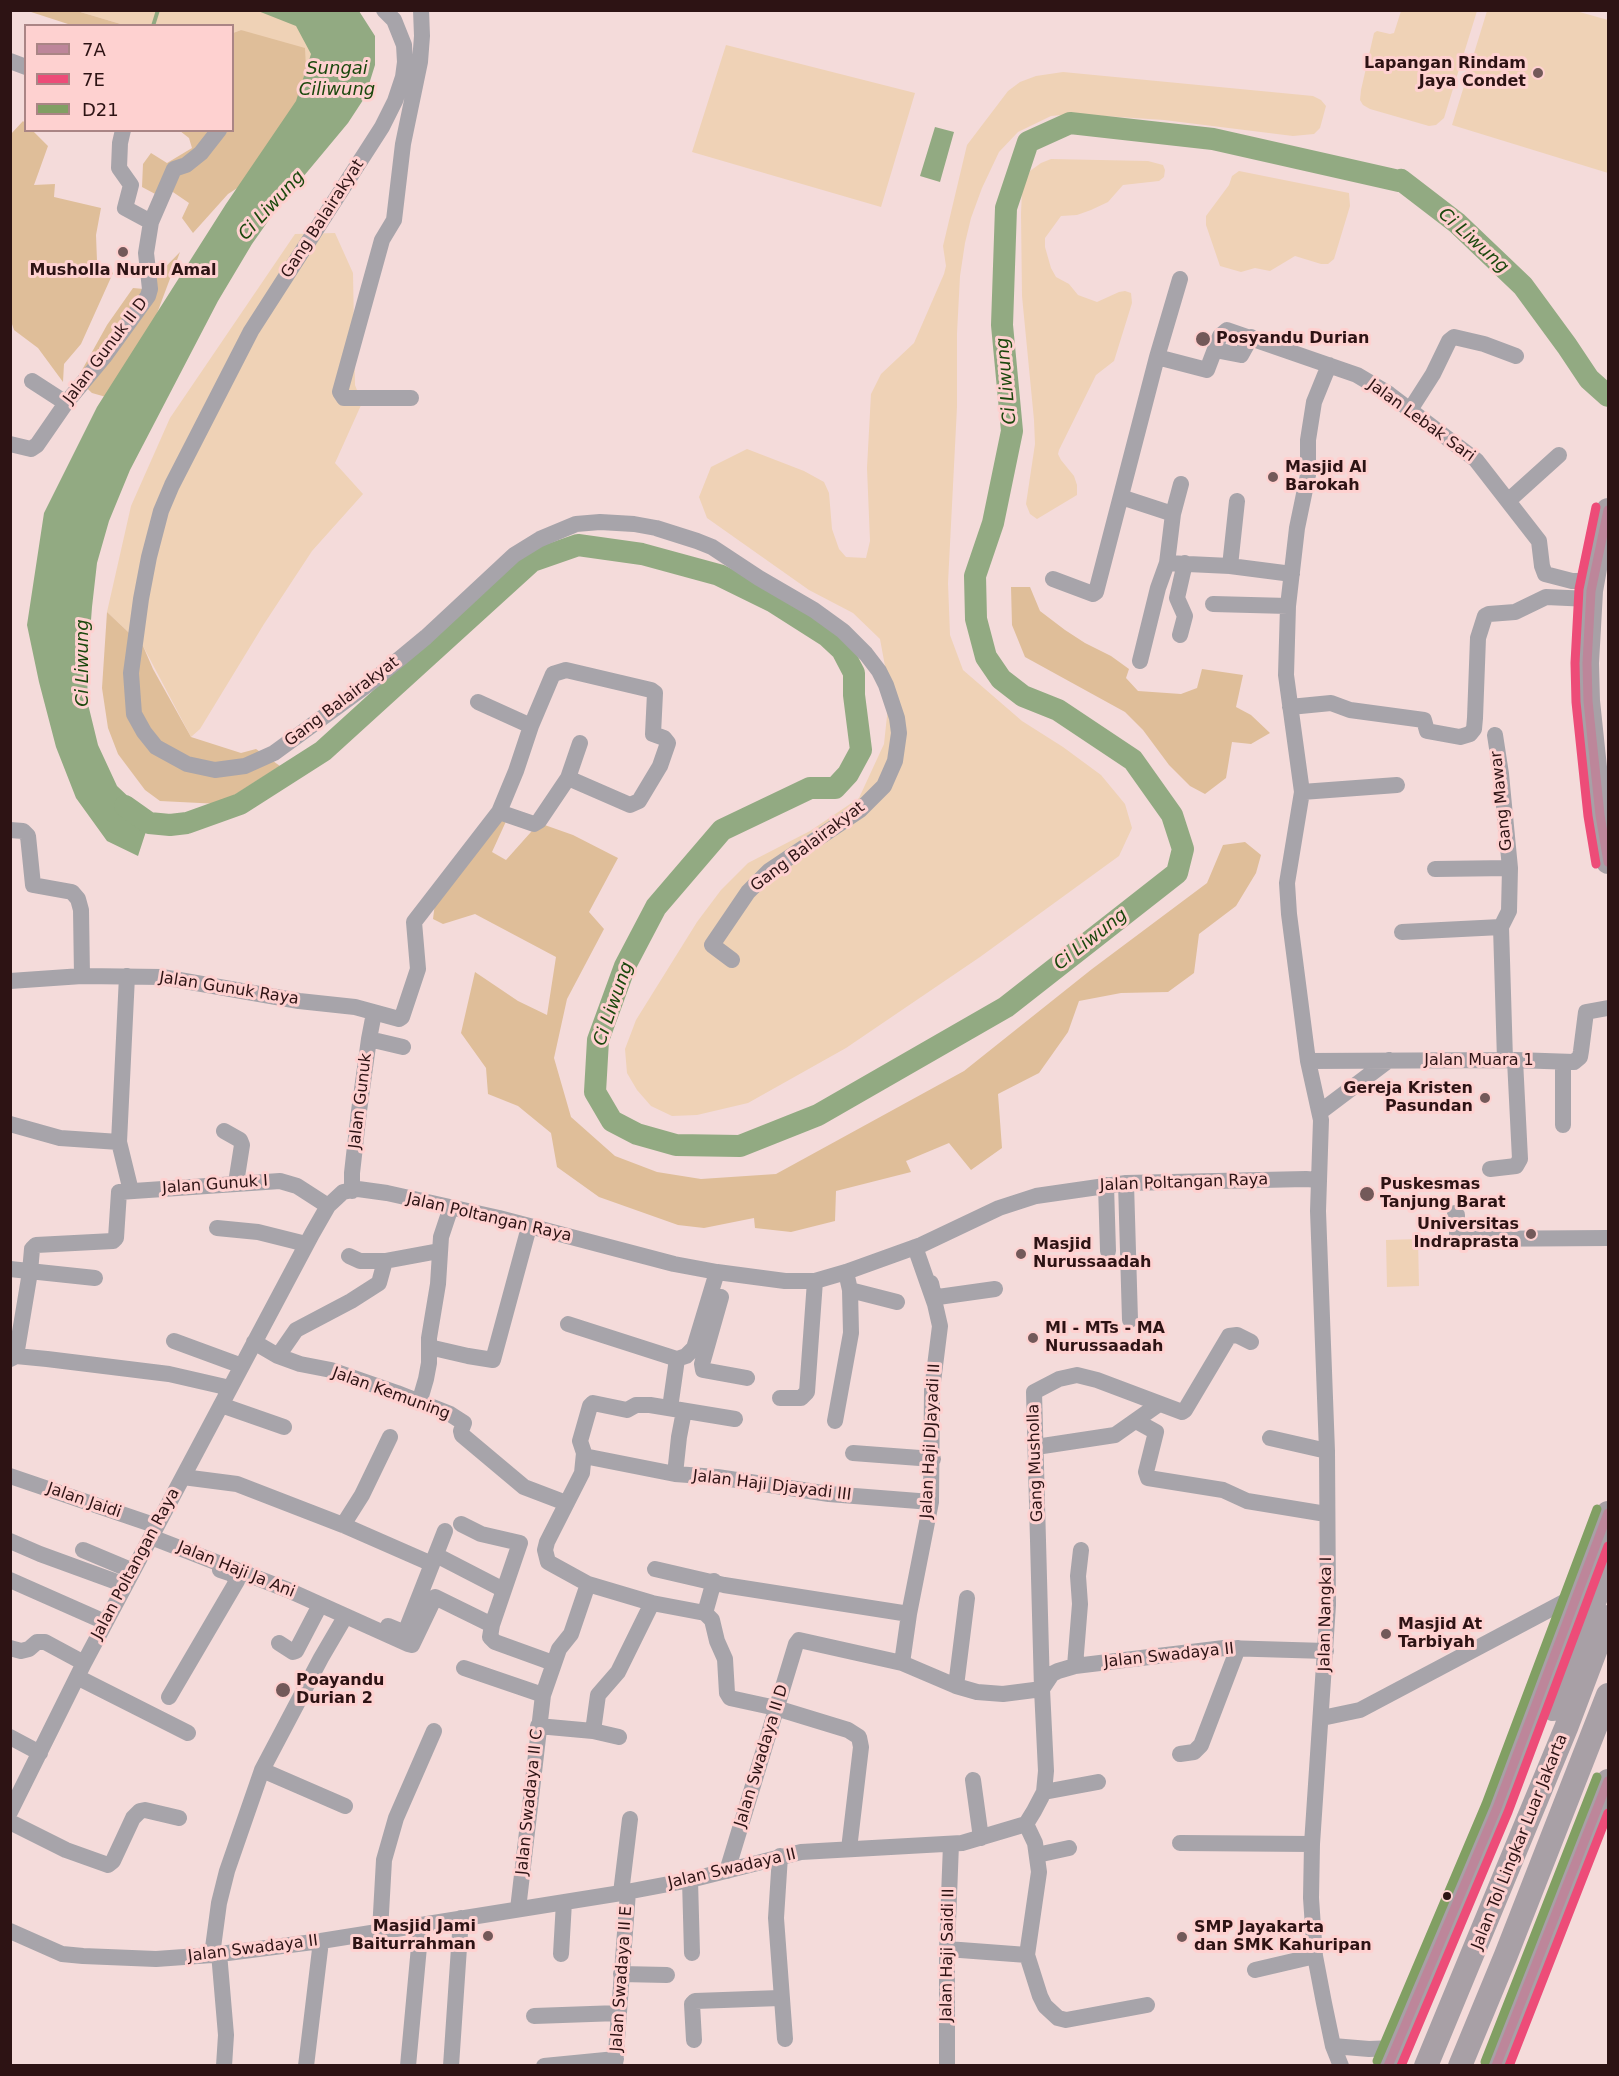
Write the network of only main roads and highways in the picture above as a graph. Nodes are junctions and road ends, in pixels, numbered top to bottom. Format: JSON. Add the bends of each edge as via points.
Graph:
{"nodes":[{"id":1,"x":1608,"y":510,"type":"edge"},
{"id":2,"x":1597,"y":589,"type":"edge"},
{"id":3,"x":1608,"y":777,"type":"edge"},
{"id":4,"x":1608,"y":862,"type":"edge"},
{"id":5,"x":1608,"y":1514,"type":"edge"},
{"id":6,"x":1608,"y":1566,"type":"edge"},
{"id":7,"x":1608,"y":1617,"type":"edge"},
{"id":8,"x":1608,"y":1695,"type":"edge"},
{"id":9,"x":1608,"y":1781,"type":"edge"},
{"id":10,"x":1497,"y":1808,"type":"junction"},
{"id":11,"x":1478,"y":1944,"type":"junction"},
{"id":12,"x":1506,"y":1955,"type":"junction"},
{"id":13,"x":1391,"y":2057,"type":"edge"},
{"id":14,"x":1412,"y":2066,"type":"edge"},
{"id":15,"x":1426,"y":2066,"type":"edge"},
{"id":16,"x":1460,"y":2066,"type":"edge"},
{"id":17,"x":1474,"y":2066,"type":"edge"},
{"id":18,"x":1496,"y":2066,"type":"edge"}],
"edges":[{"from":1,"to":2,"type":"highway"},
{"from":2,"to":3,"type":"highway","via":[[1606,601],[1602,698]]},
{"from":2,"to":4,"type":"highway","via":[[1588,701]]},
{"from":5,"to":10,"type":"highway"},
{"from":6,"to":10,"type":"highway","via":[[1520,1788]]},
{"from":7,"to":11,"type":"highway","name":"Jalan Tol Lingkar Luar Jakarta"},
{"from":8,"to":12,"type":"highway","name":"Jalan Tol Lingkar Luar Jakarta"},
{"from":9,"to":18,"type":"highway"},
{"from":10,"to":13,"type":"highway"},
{"from":11,"to":14,"type":"highway"},
{"from":11,"to":15,"type":"highway","name":"Jalan Tol Lingkar Luar Jakarta"},
{"from":12,"to":16,"type":"highway","name":"Jalan Tol Lingkar Luar Jakarta"},
{"from":12,"to":17,"type":"highway"}]}
